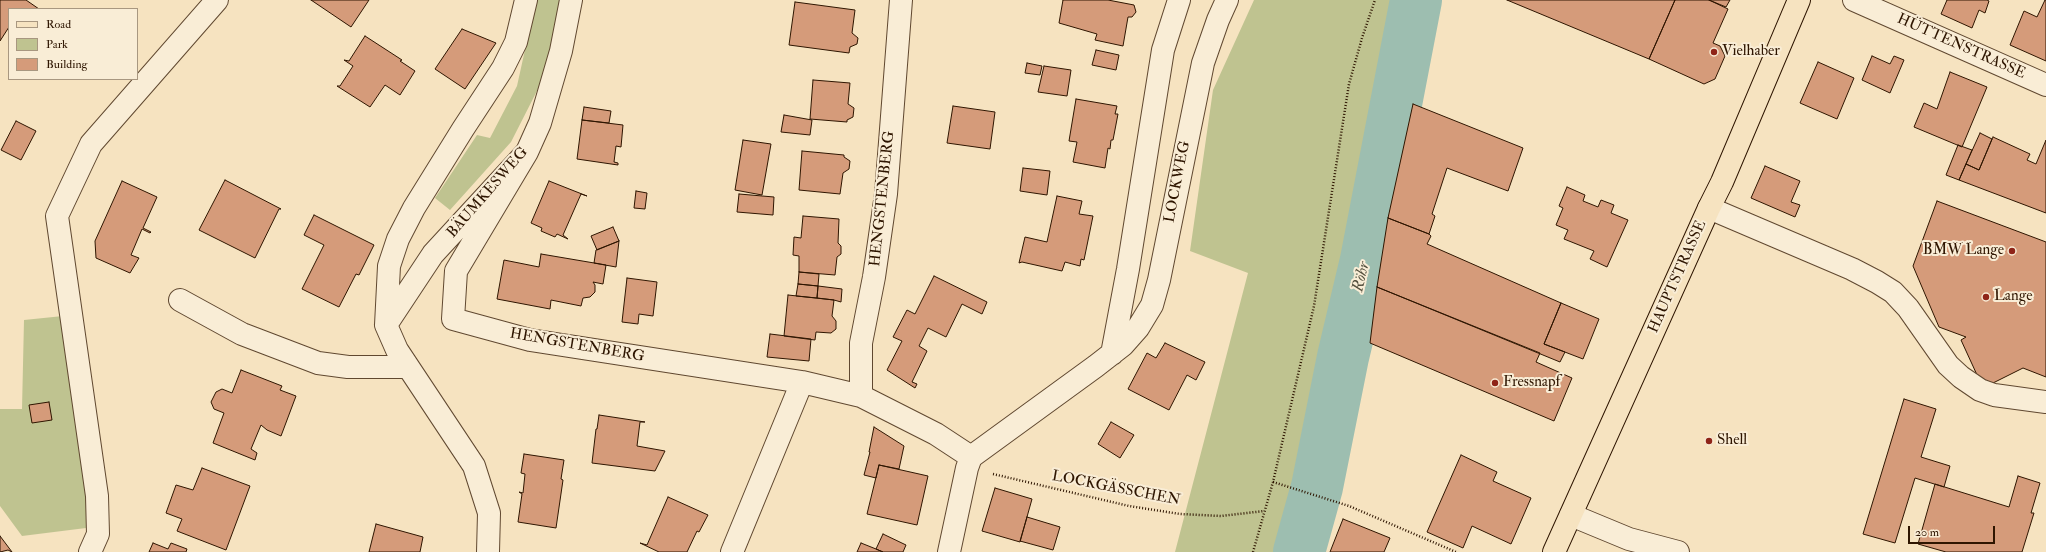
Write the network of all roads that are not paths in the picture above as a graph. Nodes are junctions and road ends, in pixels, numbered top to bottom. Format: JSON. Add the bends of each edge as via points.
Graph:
{"nodes":[{"id":1,"x":217,"y":0,"type":"edge"},
{"id":2,"x":526,"y":0,"type":"edge"},
{"id":3,"x":571,"y":0,"type":"edge"},
{"id":4,"x":901,"y":0,"type":"edge"},
{"id":5,"x":1179,"y":0,"type":"edge"},
{"id":6,"x":1227,"y":0,"type":"edge"},
{"id":7,"x":1799,"y":0,"type":"edge"},
{"id":8,"x":1854,"y":0,"type":"edge"},
{"id":9,"x":2046,"y":85,"type":"edge"},
{"id":10,"x":527,"y":152,"type":"junction"},
{"id":11,"x":1709,"y":208,"type":"junction"},
{"id":12,"x":180,"y":300,"type":"dead end"},
{"id":13,"x":386,"y":325,"type":"junction"},
{"id":14,"x":1112,"y":354,"type":"junction"},
{"id":15,"x":408,"y":367,"type":"junction"},
{"id":16,"x":802,"y":382,"type":"junction"},
{"id":17,"x":861,"y":396,"type":"junction"},
{"id":18,"x":2046,"y":402,"type":"edge"},
{"id":19,"x":969,"y":462,"type":"junction"},
{"id":20,"x":1571,"y":515,"type":"junction"},
{"id":21,"x":90,"y":552,"type":"edge"},
{"id":22,"x":488,"y":552,"type":"edge"},
{"id":23,"x":732,"y":552,"type":"edge"},
{"id":24,"x":949,"y":552,"type":"edge"},
{"id":25,"x":1554,"y":552,"type":"edge"},
{"id":26,"x":1678,"y":552,"type":"edge"}],
"edges":[{"from":1,"to":21,"type":"street","via":[[91,144],[57,216],[97,496],[98,534]]},
{"from":2,"to":13,"type":"street","via":[[516,42],[503,68],[414,208],[398,239],[389,266]]},
{"from":3,"to":10,"type":"street","name":"BÄUMKESWEG","via":[[561,51],[540,123]]},
{"from":4,"to":17,"type":"street","name":"HENGSTENBERG","via":[[886,194],[861,343]]},
{"from":5,"to":14,"type":"street","via":[[1163,50]]},
{"from":6,"to":14,"type":"street","name":"LOCKWEG","via":[[1203,63],[1152,305],[1138,328]]},
{"from":7,"to":11,"type":"main road","name":"HAUPTSTRASSE","via":[[1737,149]]},
{"from":8,"to":9,"type":"street","name":"HÜTTENSTRASSE"},
{"from":10,"to":13,"type":"street","name":"BÄUMKESWEG","via":[[433,254]]},
{"from":10,"to":16,"type":"street","name":"HENGSTENBERG","via":[[456,271],[453,319],[530,340]]},
{"from":11,"to":18,"type":"street","via":[[1852,269],[1893,292],[1908,308],[1948,365],[1961,378],[1980,390],[1994,395]]},
{"from":11,"to":20,"type":"main road","name":"HAUPTSTRASSE"},
{"from":12,"to":15,"type":"street","via":[[242,334],[318,363],[348,367]]},
{"from":13,"to":15,"type":"street"},
{"from":14,"to":19,"type":"street","name":"LOCKWEG"},
{"from":15,"to":22,"type":"street","via":[[474,466],[488,513]]},
{"from":16,"to":17,"type":"street","name":"HENGSTENBERG"},
{"from":16,"to":23,"type":"street"},
{"from":17,"to":19,"type":"street","name":"HENGSTENBERG","via":[[936,434]]},
{"from":19,"to":24,"type":"street"},
{"from":20,"to":25,"type":"main road","name":"HAUPTSTRASSE"},
{"from":20,"to":26,"type":"street","via":[[1629,539]]}]}
